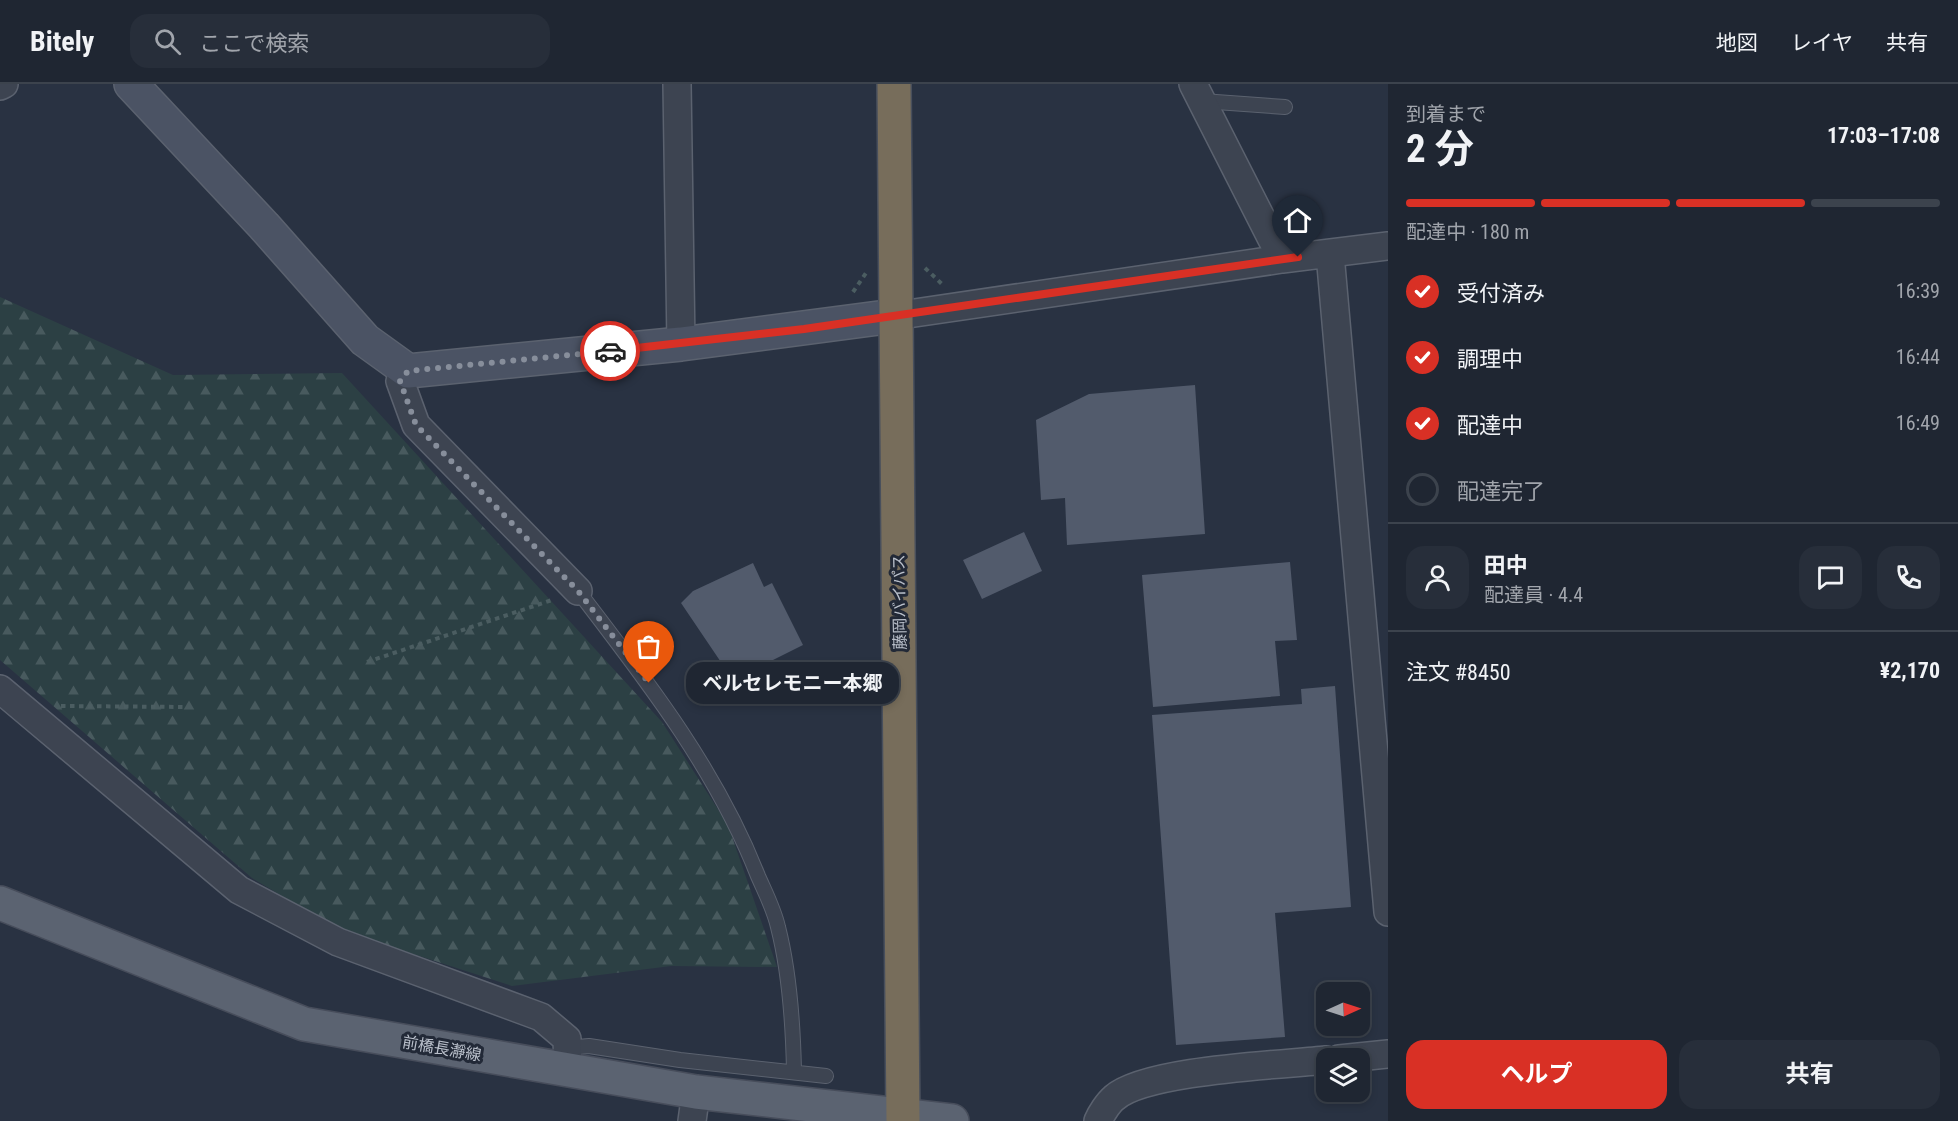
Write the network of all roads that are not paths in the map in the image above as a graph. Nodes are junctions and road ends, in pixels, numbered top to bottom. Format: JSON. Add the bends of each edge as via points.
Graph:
{"nodes":[{"id":1,"x":131,"y":84,"type":"edge"},
{"id":2,"x":676,"y":84,"type":"edge"},
{"id":3,"x":894,"y":84,"type":"edge"},
{"id":4,"x":1198,"y":92,"type":"edge"},
{"id":5,"x":1285,"y":107,"type":"dead end"},
{"id":6,"x":1388,"y":246,"type":"edge"},
{"id":7,"x":1330,"y":255,"type":"junction"},
{"id":8,"x":1282,"y":259,"type":"junction"},
{"id":9,"x":894,"y":316,"type":"junction"},
{"id":10,"x":681,"y":344,"type":"junction"},
{"id":11,"x":408,"y":371,"type":"junction"},
{"id":12,"x":578,"y":591,"type":"joint"},
{"id":13,"x":0,"y":688,"type":"edge"},
{"id":14,"x":0,"y":903,"type":"edge"},
{"id":15,"x":1388,"y":912,"type":"edge"},
{"id":16,"x":1388,"y":1054,"type":"edge"},
{"id":17,"x":1370,"y":1056,"type":"edge"},
{"id":18,"x":567,"y":1059,"type":"junction"},
{"id":19,"x":1316,"y":1061,"type":"edge"},
{"id":20,"x":795,"y":1071,"type":"junction"},
{"id":21,"x":826,"y":1076,"type":"dead end"},
{"id":22,"x":694,"y":1107,"type":"edge"},
{"id":23,"x":903,"y":1117,"type":"edge"},
{"id":24,"x":952,"y":1121,"type":"edge"},
{"id":25,"x":1098,"y":1121,"type":"edge"}],
"edges":[{"from":1,"to":11,"type":"street","via":[[365,340]]},
{"from":2,"to":10,"type":"street"},
{"from":3,"to":9,"type":"highway","name":"藤岡バイパス"},
{"from":4,"to":5,"type":"lane"},
{"from":4,"to":8,"type":"street"},
{"from":6,"to":7,"type":"street"},
{"from":7,"to":8,"type":"street"},
{"from":7,"to":15,"type":"street"},
{"from":8,"to":9,"type":"street"},
{"from":9,"to":10,"type":"street"},
{"from":9,"to":23,"type":"highway","name":"藤岡バイパス"},
{"from":10,"to":11,"type":"street"},
{"from":11,"to":12,"type":"street","via":[[400,381],[416,425]]},
{"from":12,"to":20,"type":"lane","via":[[663,701],[716,786],[746,846],[778,925],[793,1010]]},
{"from":13,"to":18,"type":"street","via":[[239,890],[338,942],[541,1017],[567,1039]]},
{"from":14,"to":18,"type":"main road","name":"前橋長瀞線","via":[[304,1024]]},
{"from":16,"to":17,"type":"street"},
{"from":18,"to":20,"type":"lane","via":[[589,1046]]},
{"from":18,"to":22,"type":"main road","name":"前橋長瀞線"},
{"from":19,"to":25,"type":"street","via":[[1154,1081],[1114,1097]]},
{"from":20,"to":21,"type":"lane"},
{"from":22,"to":23,"type":"main road","name":"前橋長瀞線"},
{"from":23,"to":24,"type":"main road","name":"前橋長瀞線"}]}
